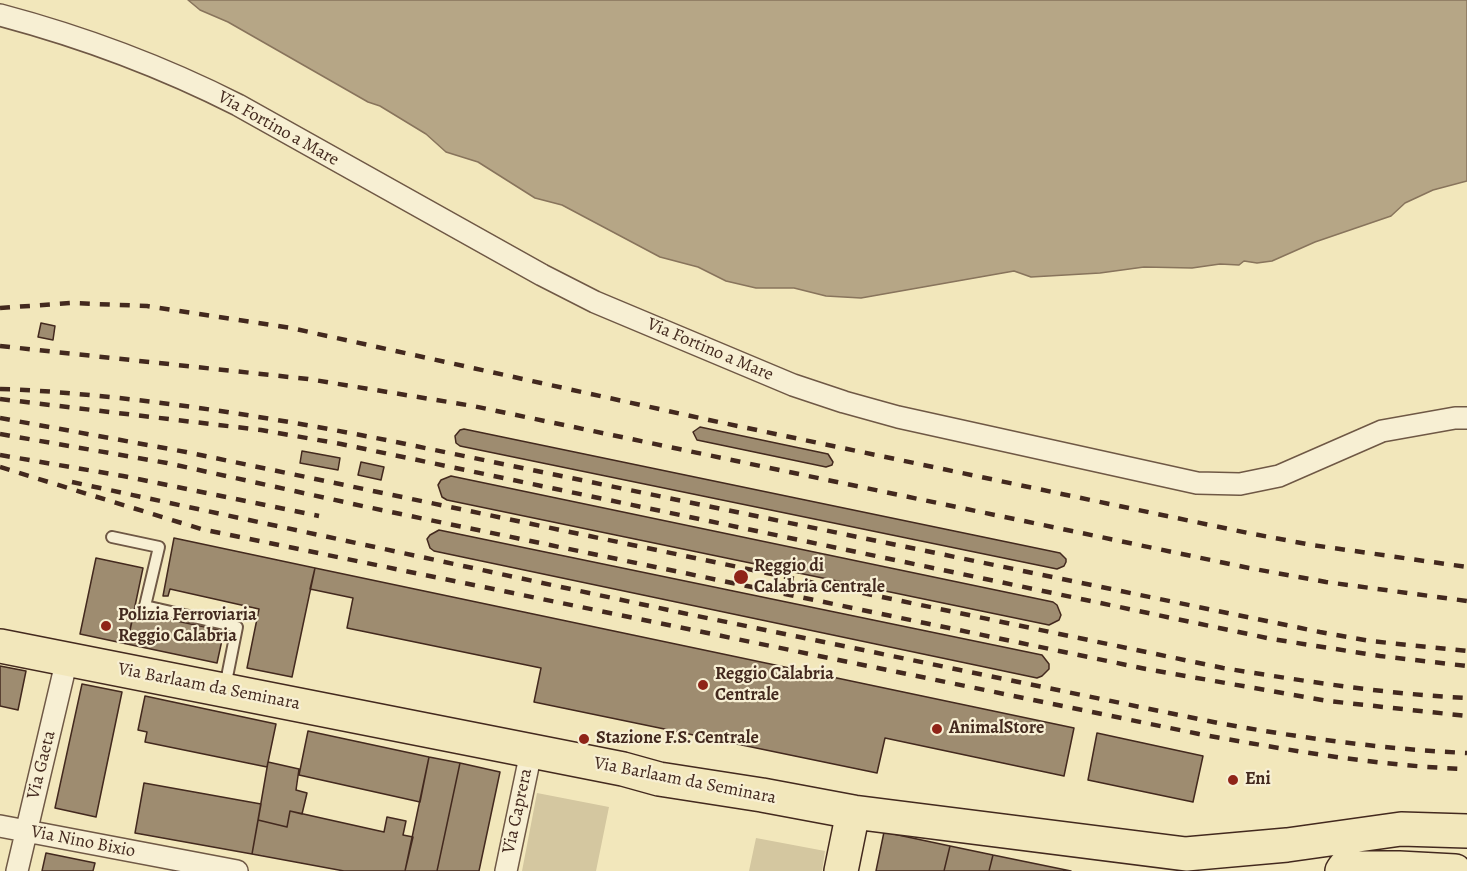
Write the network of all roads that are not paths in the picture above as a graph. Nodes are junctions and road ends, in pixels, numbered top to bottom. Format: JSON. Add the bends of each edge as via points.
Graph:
{"nodes":[{"id":1,"x":0,"y":15,"type":"edge"},
{"id":2,"x":1467,"y":418,"type":"edge"},
{"id":3,"x":112,"y":537,"type":"dead end"},
{"id":4,"x":0,"y":646,"type":"edge"},
{"id":5,"x":67,"y":659,"type":"junction"},
{"id":6,"x":224,"y":690,"type":"junction"},
{"id":7,"x":531,"y":752,"type":"junction"},
{"id":8,"x":853,"y":812,"type":"junction"},
{"id":9,"x":0,"y":826,"type":"edge"},
{"id":10,"x":26,"y":831,"type":"junction"},
{"id":11,"x":1467,"y":831,"type":"edge"},
{"id":12,"x":1186,"y":854,"type":"junction"},
{"id":13,"x":1343,"y":870,"type":"edge"},
{"id":14,"x":17,"y":871,"type":"edge"},
{"id":15,"x":237,"y":871,"type":"edge"},
{"id":16,"x":506,"y":871,"type":"edge"},
{"id":17,"x":841,"y":871,"type":"edge"},
{"id":18,"x":1251,"y":871,"type":"edge"},
{"id":19,"x":1455,"y":871,"type":"edge"}],
"edges":[{"from":1,"to":2,"type":"street","name":"Via Fortino a Mare","via":[[90,42],[185,79],[595,302],[793,385],[865,408],[1197,483],[1230,484],[1279,476],[1382,430]]},
{"from":3,"to":6,"type":"lane","via":[[159,547],[145,606],[237,627]]},
{"from":4,"to":5,"type":"main road","name":"Via Barlaam da Seminara"},
{"from":5,"to":6,"type":"main road","name":"Via Barlaam da Seminara"},
{"from":5,"to":10,"type":"street","name":"Via Gaeta"},
{"from":6,"to":7,"type":"main road","name":"Via Barlaam da Seminara"},
{"from":7,"to":8,"type":"main road","name":"Via Barlaam da Seminara","via":[[659,779]]},
{"from":7,"to":16,"type":"street","name":"Via Caprera"},
{"from":8,"to":12,"type":"main road","name":"Via Barlaam da Seminara"},
{"from":8,"to":17,"type":"main road"},
{"from":9,"to":10,"type":"street","name":"Via Nino Bixio"},
{"from":10,"to":14,"type":"street","name":"Via Gaeta"},
{"from":10,"to":15,"type":"street","name":"Via Nino Bixio"},
{"from":11,"to":12,"type":"main road","name":"Via Barlaam da Seminara","via":[[1401,829]]},
{"from":12,"to":18,"type":"main road"},
{"from":13,"to":19,"type":"main road"}]}
